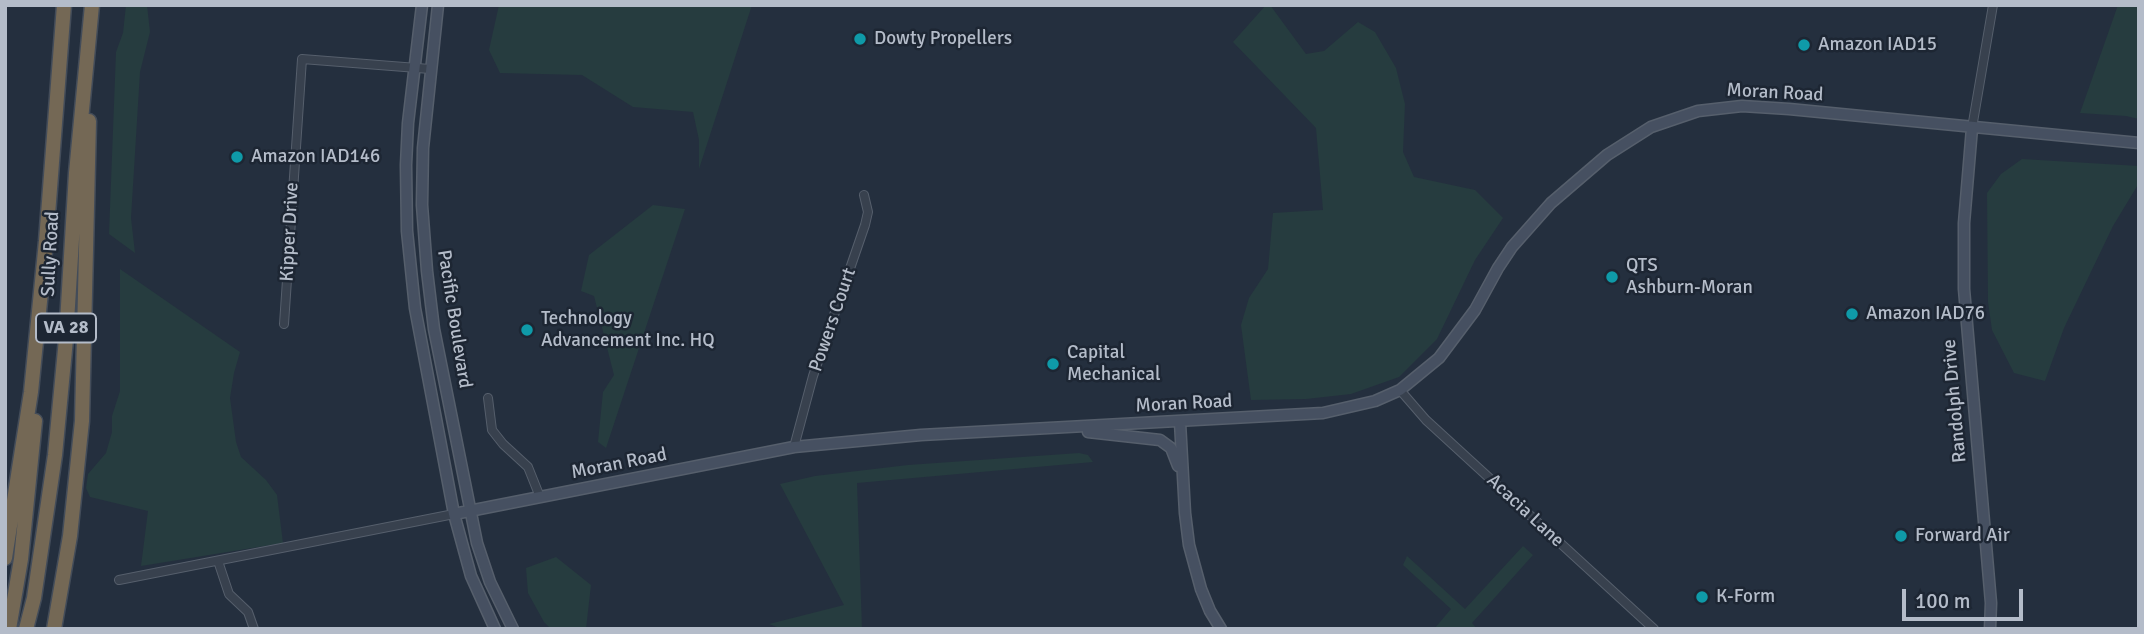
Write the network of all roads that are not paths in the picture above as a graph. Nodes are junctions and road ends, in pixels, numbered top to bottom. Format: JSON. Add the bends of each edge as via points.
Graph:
{"nodes":[{"id":1,"x":64,"y":5,"type":"edge"},
{"id":2,"x":92,"y":5,"type":"edge"},
{"id":3,"x":422,"y":5,"type":"edge"},
{"id":4,"x":439,"y":5,"type":"edge"},
{"id":5,"x":1993,"y":5,"type":"edge"},
{"id":6,"x":90,"y":25,"type":"junction"},
{"id":7,"x":414,"y":67,"type":"junction"},
{"id":8,"x":430,"y":69,"type":"junction"},
{"id":9,"x":1972,"y":128,"type":"junction"},
{"id":10,"x":2139,"y":144,"type":"edge"},
{"id":11,"x":864,"y":195,"type":"dead end"},
{"id":12,"x":284,"y":324,"type":"dead end"},
{"id":13,"x":1400,"y":390,"type":"junction"},
{"id":14,"x":31,"y":392,"type":"junction"},
{"id":15,"x":488,"y":398,"type":"dead end"},
{"id":16,"x":1180,"y":422,"type":"junction"},
{"id":17,"x":1043,"y":429,"type":"junction"},
{"id":18,"x":794,"y":447,"type":"junction"},
{"id":19,"x":1182,"y":476,"type":"junction"},
{"id":20,"x":540,"y":497,"type":"junction"},
{"id":21,"x":471,"y":511,"type":"junction"},
{"id":22,"x":454,"y":514,"type":"junction"},
{"id":23,"x":5,"y":558,"type":"edge"},
{"id":24,"x":218,"y":561,"type":"junction"},
{"id":25,"x":119,"y":580,"type":"dead end"},
{"id":26,"x":9,"y":629,"type":"edge"},
{"id":27,"x":26,"y":629,"type":"edge"},
{"id":28,"x":54,"y":629,"type":"edge"},
{"id":29,"x":254,"y":629,"type":"edge"},
{"id":30,"x":495,"y":629,"type":"edge"},
{"id":31,"x":513,"y":629,"type":"edge"},
{"id":32,"x":1221,"y":629,"type":"edge"},
{"id":33,"x":1654,"y":629,"type":"edge"},
{"id":34,"x":1990,"y":629,"type":"edge"}],
"edges":[{"from":1,"to":14,"type":"highway","name":"Sully Road","number":"VA 28"},
{"from":2,"to":6,"type":"highway","name":"Sully Road","number":"VA 28"},
{"from":3,"to":7,"type":"street","name":"Pacific Boulevard"},
{"from":4,"to":8,"type":"street","name":"Pacific Boulevard"},
{"from":5,"to":9,"type":"street"},
{"from":6,"to":27,"type":"highway","name":"Sully Road","number":"VA 28","via":[[55,455]]},
{"from":6,"to":28,"type":"highway","via":[[82,421]]},
{"from":7,"to":8,"type":"street","name":"Kipper Drive"},
{"from":7,"to":12,"type":"street","name":"Kipper Drive","via":[[302,59]]},
{"from":7,"to":22,"type":"street","name":"Pacific Boulevard","via":[[407,165],[410,259]]},
{"from":8,"to":21,"type":"street","name":"Pacific Boulevard","via":[[422,148],[425,248],[434,329]]},
{"from":9,"to":10,"type":"street","name":"Moran Road"},
{"from":9,"to":13,"type":"street","name":"Moran Road","via":[[1742,106],[1698,111],[1651,127],[1607,155],[1542,212],[1498,268],[1453,342]]},
{"from":9,"to":34,"type":"street","name":"Randolph Drive","via":[[1964,289]]},
{"from":11,"to":18,"type":"street","name":"Powers Court","via":[[865,225],[813,376]]},
{"from":13,"to":16,"type":"street","name":"Moran Road","via":[[1324,413]]},
{"from":13,"to":33,"type":"street","name":"Acacia Lane","via":[[1426,420]]},
{"from":14,"to":23,"type":"highway","name":"Sully Road","number":"VA 28"},
{"from":14,"to":26,"type":"highway","via":[[36,427]]},
{"from":15,"to":20,"type":"street","via":[[492,430],[528,467]]},
{"from":16,"to":17,"type":"street","name":"Moran Road"},
{"from":16,"to":19,"type":"street"},
{"from":17,"to":18,"type":"street","name":"Moran Road"},
{"from":17,"to":19,"type":"street","via":[[1160,440],[1171,448]]},
{"from":18,"to":20,"type":"street","name":"Moran Road"},
{"from":19,"to":32,"type":"street","via":[[1193,565]]},
{"from":20,"to":21,"type":"street","name":"Moran Road"},
{"from":21,"to":22,"type":"street","name":"Moran Road"},
{"from":21,"to":31,"type":"street","name":"Pacific Boulevard","via":[[490,582]]},
{"from":22,"to":24,"type":"street","name":"Moran Road"},
{"from":22,"to":30,"type":"street","name":"Pacific Boulevard","via":[[471,576]]},
{"from":24,"to":25,"type":"street","name":"Moran Road"},
{"from":24,"to":29,"type":"street","via":[[229,594],[248,612]]}]}
